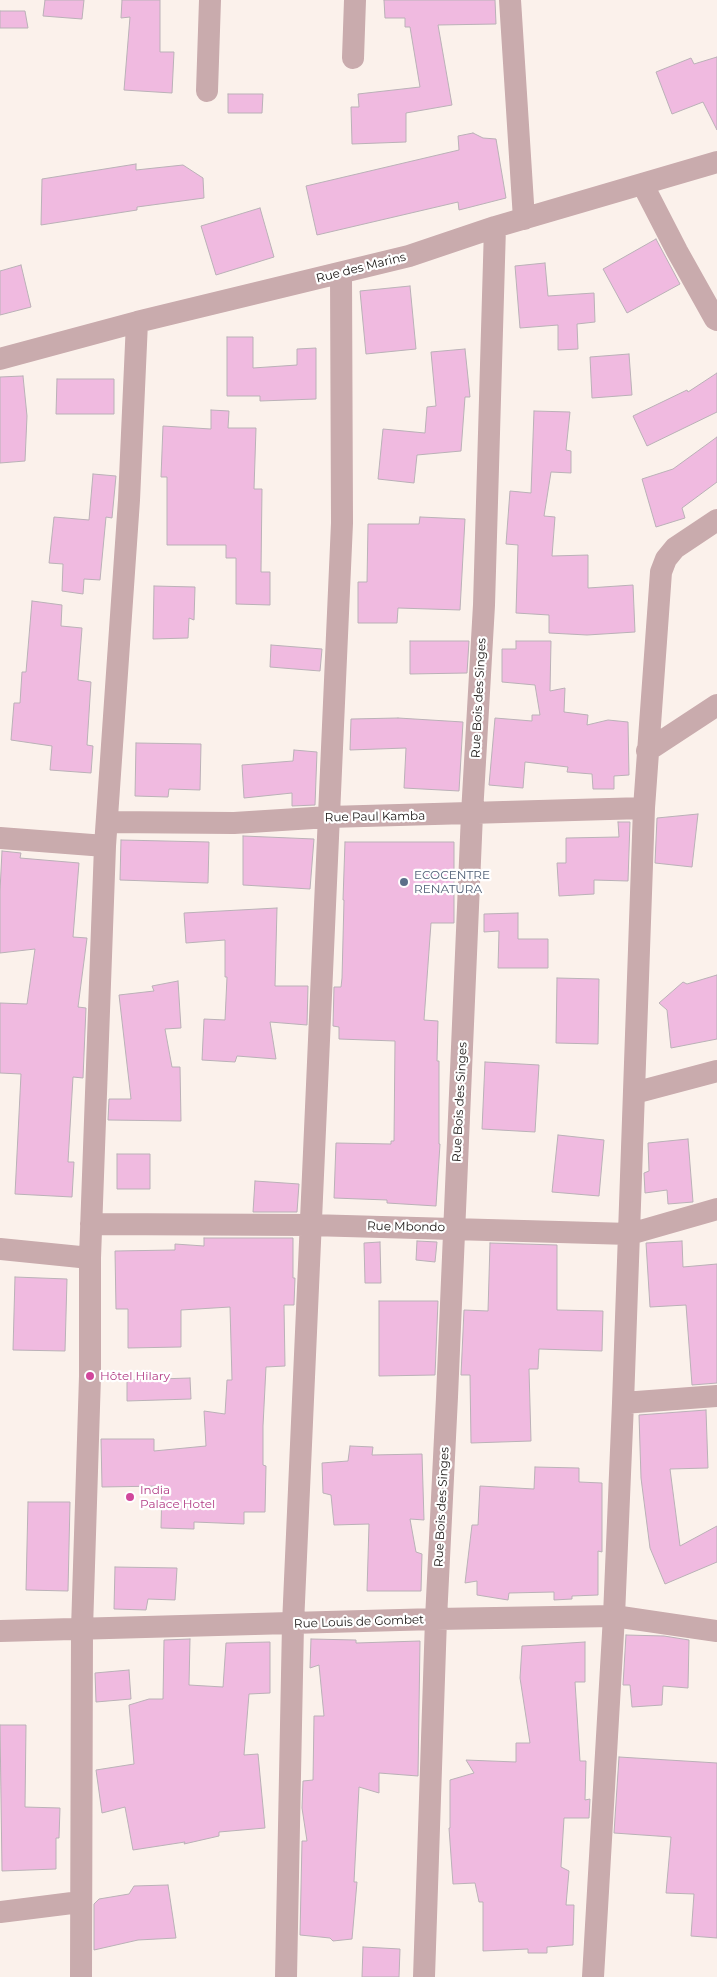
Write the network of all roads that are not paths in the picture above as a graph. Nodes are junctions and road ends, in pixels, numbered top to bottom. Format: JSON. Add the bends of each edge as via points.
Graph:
{"nodes":[{"id":1,"x":210,"y":0,"type":"edge"},
{"id":2,"x":355,"y":0,"type":"edge"},
{"id":3,"x":510,"y":0,"type":"edge"},
{"id":4,"x":353,"y":58,"type":"dead end"},
{"id":5,"x":207,"y":91,"type":"dead end"},
{"id":6,"x":717,"y":162,"type":"edge"},
{"id":7,"x":643,"y":185,"type":"junction"},
{"id":8,"x":524,"y":219,"type":"junction"},
{"id":9,"x":495,"y":227,"type":"junction"},
{"id":10,"x":341,"y":273,"type":"junction"},
{"id":11,"x":717,"y":320,"type":"edge"},
{"id":12,"x":137,"y":322,"type":"junction"},
{"id":13,"x":0,"y":359,"type":"edge"},
{"id":14,"x":717,"y":520,"type":"edge"},
{"id":15,"x":717,"y":705,"type":"edge"},
{"id":16,"x":647,"y":751,"type":"junction"},
{"id":17,"x":644,"y":808,"type":"junction"},
{"id":18,"x":472,"y":814,"type":"junction"},
{"id":19,"x":329,"y":818,"type":"junction"},
{"id":20,"x":107,"y":822,"type":"junction"},
{"id":21,"x":0,"y":838,"type":"edge"},
{"id":22,"x":106,"y":846,"type":"junction"},
{"id":23,"x":717,"y":1071,"type":"edge"},
{"id":24,"x":634,"y":1093,"type":"junction"},
{"id":25,"x":717,"y":1209,"type":"edge"},
{"id":26,"x":91,"y":1224,"type":"junction"},
{"id":27,"x":310,"y":1225,"type":"junction"},
{"id":28,"x":455,"y":1228,"type":"junction"},
{"id":29,"x":630,"y":1234,"type":"junction"},
{"id":30,"x":0,"y":1249,"type":"edge"},
{"id":31,"x":90,"y":1258,"type":"junction"},
{"id":32,"x":717,"y":1396,"type":"edge"},
{"id":33,"x":623,"y":1403,"type":"junction"},
{"id":34,"x":614,"y":1616,"type":"junction"},
{"id":35,"x":436,"y":1619,"type":"junction"},
{"id":36,"x":293,"y":1624,"type":"junction"},
{"id":37,"x":82,"y":1629,"type":"junction"},
{"id":38,"x":0,"y":1631,"type":"edge"},
{"id":39,"x":717,"y":1631,"type":"edge"},
{"id":40,"x":80,"y":1902,"type":"junction"},
{"id":41,"x":0,"y":1912,"type":"edge"},
{"id":42,"x":81,"y":1977,"type":"edge"},
{"id":43,"x":286,"y":1977,"type":"edge"},
{"id":44,"x":424,"y":1977,"type":"edge"},
{"id":45,"x":593,"y":1977,"type":"edge"}],
"edges":[{"from":1,"to":5,"type":"street"},
{"from":2,"to":4,"type":"street"},
{"from":3,"to":8,"type":"street"},
{"from":6,"to":7,"type":"street","name":"Rue des Marins"},
{"from":7,"to":8,"type":"street","name":"Rue des Marins"},
{"from":7,"to":11,"type":"street"},
{"from":8,"to":9,"type":"street","name":"Rue des Marins"},
{"from":9,"to":10,"type":"street","name":"Rue des Marins","via":[[409,256]]},
{"from":9,"to":18,"type":"street","name":"Rue Bois des Singes","via":[[484,606]]},
{"from":10,"to":12,"type":"street","name":"Rue des Marins"},
{"from":10,"to":19,"type":"street","via":[[342,523]]},
{"from":12,"to":13,"type":"street","name":"Rue des Marins"},
{"from":12,"to":20,"type":"street","via":[[129,500]]},
{"from":14,"to":16,"type":"street","via":[[675,548],[661,572]]},
{"from":15,"to":16,"type":"street"},
{"from":16,"to":17,"type":"street"},
{"from":17,"to":18,"type":"street","name":"Rue Paul Kamba"},
{"from":17,"to":24,"type":"street"},
{"from":18,"to":19,"type":"street","name":"Rue Paul Kamba"},
{"from":18,"to":28,"type":"street","name":"Rue Bois des Singes"},
{"from":19,"to":20,"type":"street","name":"Rue Paul Kamba","via":[[234,823]]},
{"from":19,"to":27,"type":"street"},
{"from":20,"to":22,"type":"street"},
{"from":21,"to":22,"type":"street"},
{"from":22,"to":26,"type":"street"},
{"from":23,"to":24,"type":"street"},
{"from":24,"to":29,"type":"street"},
{"from":25,"to":29,"type":"street","name":"Rue Mbondo"},
{"from":26,"to":27,"type":"street","name":"Rue Mbondo"},
{"from":26,"to":31,"type":"street"},
{"from":27,"to":28,"type":"street","name":"Rue Mbondo"},
{"from":27,"to":36,"type":"street"},
{"from":28,"to":29,"type":"street","name":"Rue Mbondo"},
{"from":28,"to":35,"type":"street","name":"Rue Bois des Singes"},
{"from":29,"to":33,"type":"street"},
{"from":30,"to":31,"type":"street"},
{"from":31,"to":37,"type":"street","via":[[90,1376]]},
{"from":32,"to":33,"type":"street"},
{"from":33,"to":34,"type":"street"},
{"from":34,"to":35,"type":"street","name":"Rue Louis de Gombet"},
{"from":34,"to":39,"type":"street","name":"Rue Louis de Gombet"},
{"from":34,"to":45,"type":"street"},
{"from":35,"to":36,"type":"street","name":"Rue Louis de Gombet"},
{"from":35,"to":44,"type":"street","name":"Rue Bois des Singes"},
{"from":36,"to":37,"type":"street","name":"Rue Louis de Gombet"},
{"from":36,"to":43,"type":"street"},
{"from":37,"to":38,"type":"street","name":"Rue Louis de Gombet"},
{"from":37,"to":40,"type":"street"},
{"from":40,"to":41,"type":"street"},
{"from":40,"to":42,"type":"street"}]}
